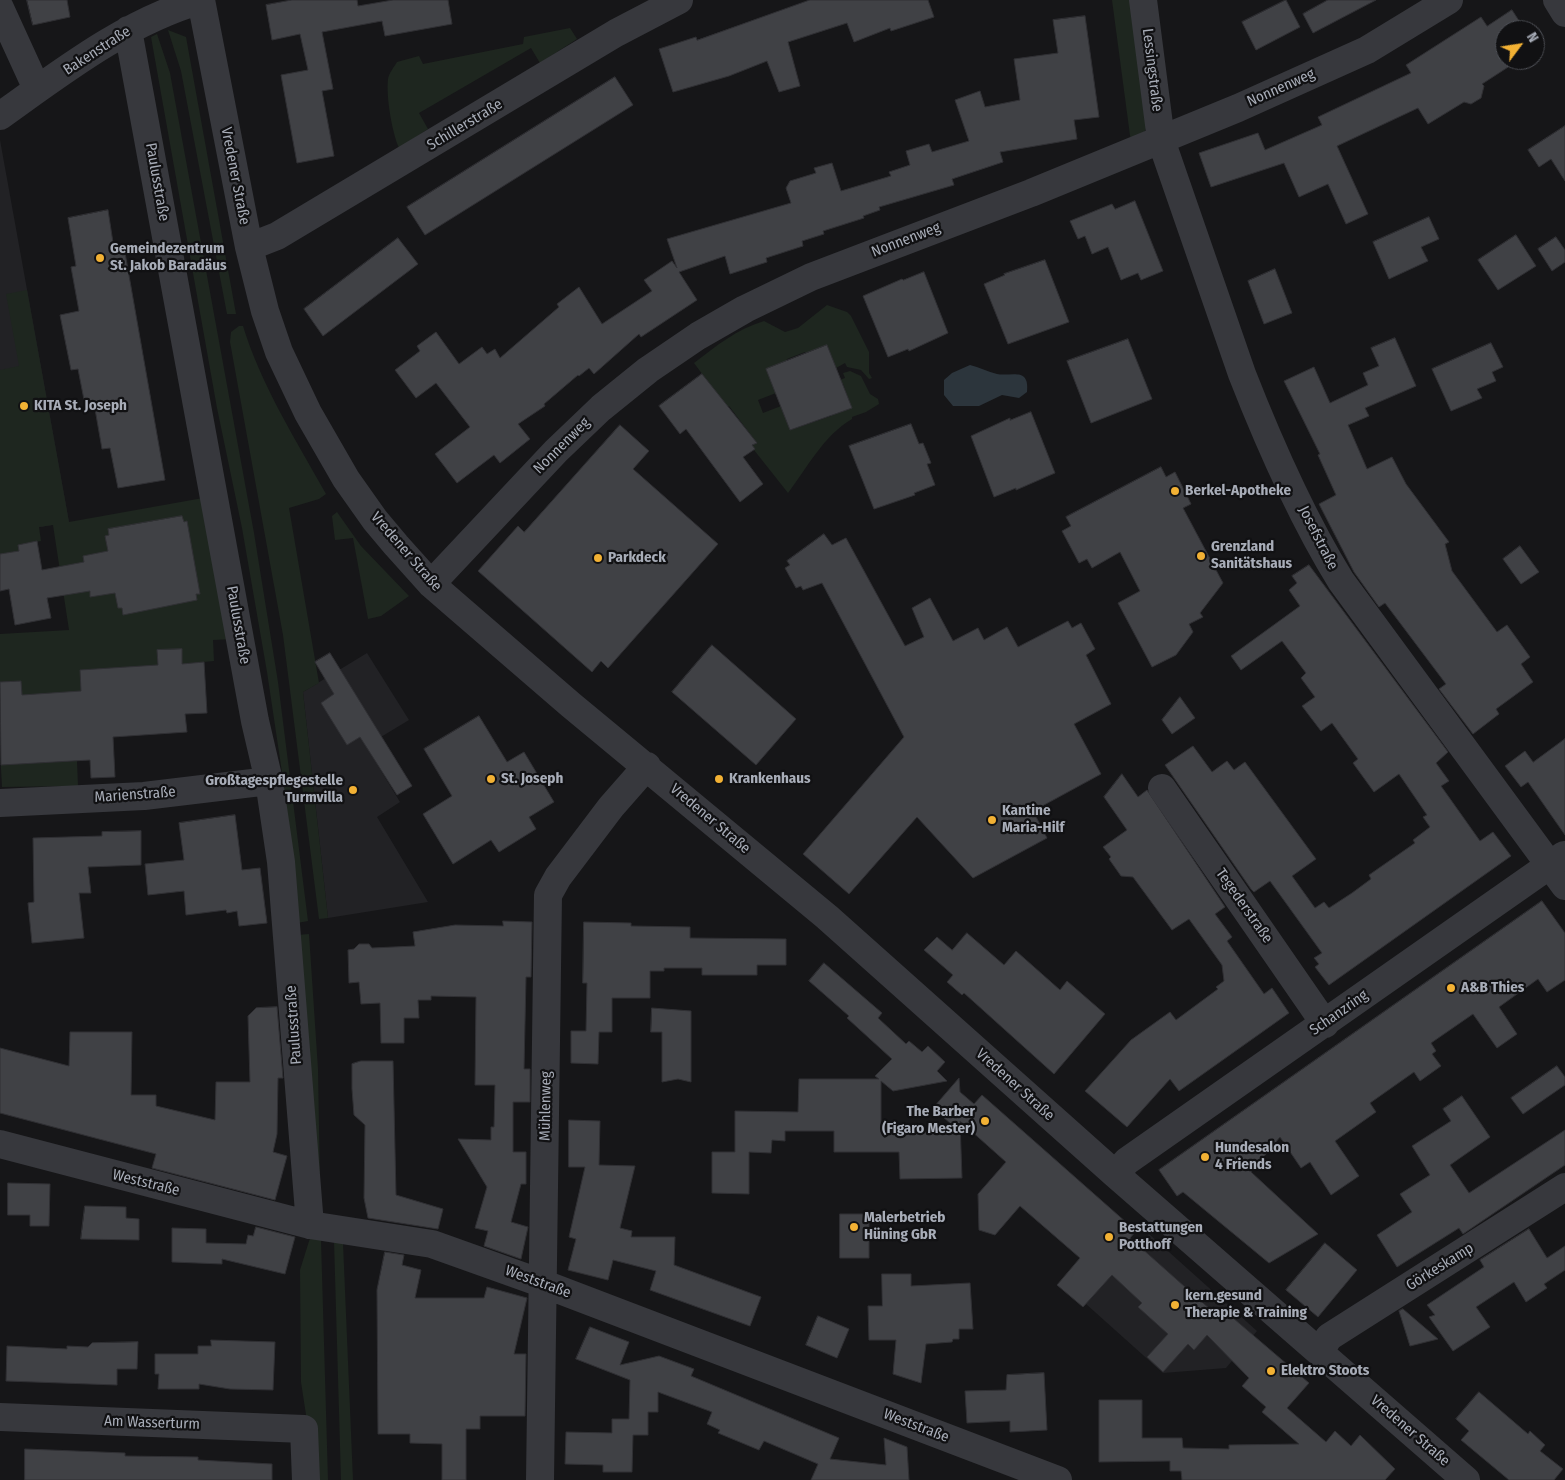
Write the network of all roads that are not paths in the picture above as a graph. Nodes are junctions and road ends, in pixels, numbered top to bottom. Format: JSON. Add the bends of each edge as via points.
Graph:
{"nodes":[{"id":1,"x":201,"y":0,"type":"edge"},
{"id":2,"x":679,"y":0,"type":"edge"},
{"id":3,"x":1143,"y":0,"type":"edge"},
{"id":4,"x":1449,"y":0,"type":"edge"},
{"id":5,"x":1557,"y":0,"type":"edge"},
{"id":6,"x":0,"y":8,"type":"edge"},
{"id":7,"x":1565,"y":13,"type":"edge"},
{"id":8,"x":128,"y":30,"type":"junction"},
{"id":9,"x":37,"y":89,"type":"junction"},
{"id":10,"x":0,"y":116,"type":"edge"},
{"id":11,"x":1161,"y":140,"type":"junction"},
{"id":12,"x":249,"y":247,"type":"junction"},
{"id":13,"x":431,"y":584,"type":"junction"},
{"id":14,"x":647,"y":766,"type":"junction"},
{"id":15,"x":269,"y":781,"type":"junction"},
{"id":16,"x":1162,"y":788,"type":"dead end"},
{"id":17,"x":0,"y":802,"type":"edge"},
{"id":18,"x":1560,"y":868,"type":"edge"},
{"id":19,"x":1325,"y":1024,"type":"junction"},
{"id":20,"x":0,"y":1144,"type":"edge"},
{"id":21,"x":1115,"y":1174,"type":"junction"},
{"id":22,"x":1565,"y":1188,"type":"edge"},
{"id":23,"x":310,"y":1225,"type":"junction"},
{"id":24,"x":544,"y":1284,"type":"junction"},
{"id":25,"x":1320,"y":1351,"type":"junction"},
{"id":26,"x":0,"y":1417,"type":"edge"},
{"id":27,"x":306,"y":1480,"type":"edge"},
{"id":28,"x":540,"y":1480,"type":"edge"},
{"id":29,"x":1058,"y":1480,"type":"edge"},
{"id":30,"x":1466,"y":1480,"type":"edge"}],
"edges":[{"from":1,"to":8,"type":"street","name":"Bakenstraße","via":[[158,14]]},
{"from":1,"to":12,"type":"street","name":"Vredener Straße"},
{"from":2,"to":12,"type":"street","name":"Schillerstraße","via":[[616,33],[277,236]]},
{"from":3,"to":11,"type":"street","name":"Lessingstraße"},
{"from":4,"to":11,"type":"street","name":"Nonnenweg","via":[[1367,50]]},
{"from":5,"to":7,"type":"street"},
{"from":6,"to":9,"type":"street"},
{"from":8,"to":9,"type":"street","name":"Bakenstraße"},
{"from":8,"to":15,"type":"street","name":"Paulusstraße"},
{"from":9,"to":10,"type":"street","name":"Bakenstraße"},
{"from":11,"to":13,"type":"street","name":"Nonnenweg","via":[[811,276],[698,336],[601,408]]},
{"from":11,"to":18,"type":"street","name":"Josefstraße","via":[[1253,401],[1319,545],[1340,580]]},
{"from":12,"to":13,"type":"street","name":"Vredener Straße","via":[[279,352],[308,413],[375,520]]},
{"from":13,"to":14,"type":"street","name":"Vredener Straße"},
{"from":14,"to":21,"type":"street","name":"Vredener Straße","via":[[827,918]]},
{"from":14,"to":24,"type":"street","name":"Mühlenweg","via":[[611,807],[548,895]]},
{"from":15,"to":17,"type":"street","name":"Marienstraße","via":[[144,796]]},
{"from":15,"to":23,"type":"street","name":"Paulusstraße","via":[[281,862]]},
{"from":16,"to":19,"type":"street","name":"Tegederstraße"},
{"from":18,"to":19,"type":"street","name":"Schanzring"},
{"from":19,"to":21,"type":"street","name":"Schanzring","via":[[1127,1161]]},
{"from":20,"to":23,"type":"street","name":"Weststraße"},
{"from":21,"to":25,"type":"street","name":"Vredener Straße"},
{"from":22,"to":25,"type":"street","name":"Görkeskamp","via":[[1329,1337]]},
{"from":23,"to":24,"type":"street","name":"Weststraße","via":[[432,1244]]},
{"from":24,"to":28,"type":"street","name":"Mühlenweg"},
{"from":24,"to":29,"type":"street","name":"Weststraße"},
{"from":25,"to":30,"type":"street","name":"Vredener Straße"},
{"from":26,"to":27,"type":"street","name":"Am Wasserturm","via":[[304,1428]]}]}
